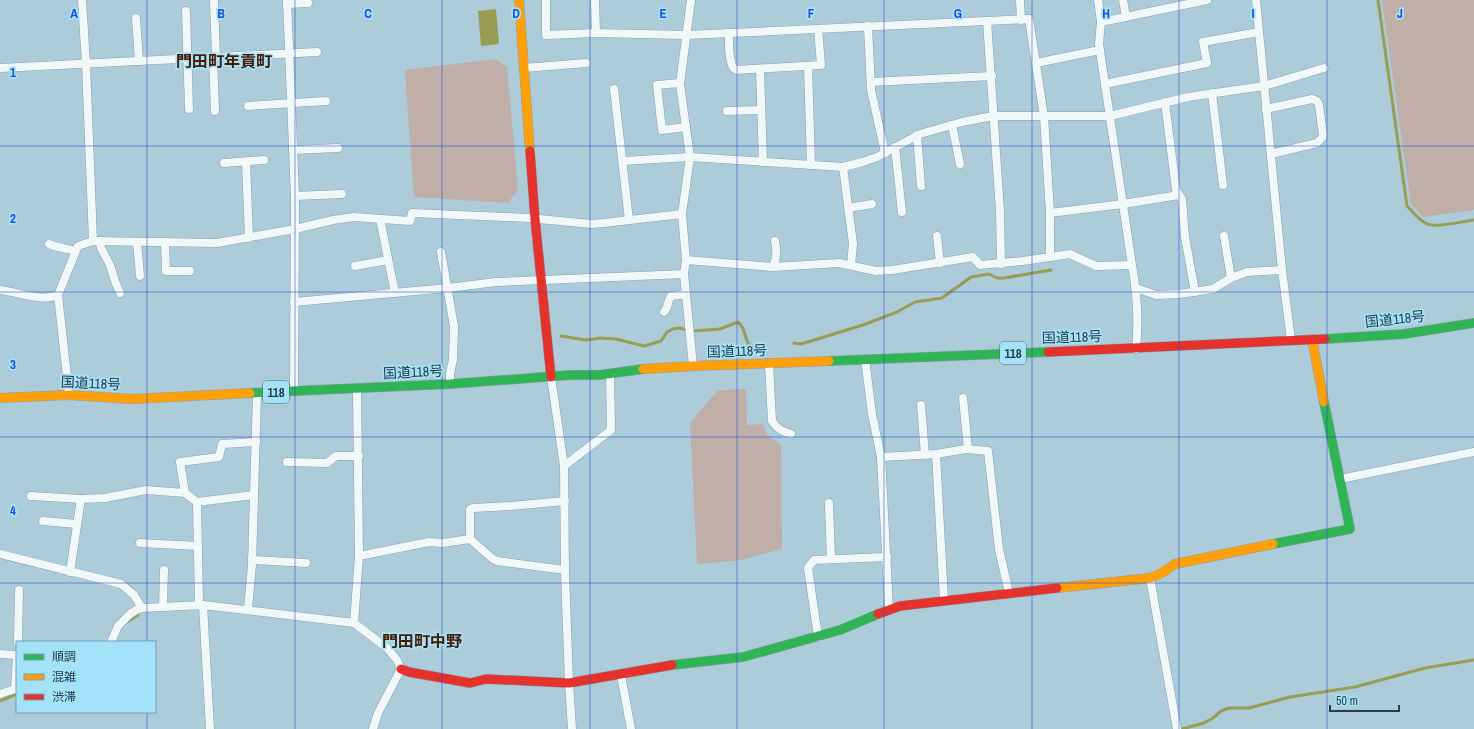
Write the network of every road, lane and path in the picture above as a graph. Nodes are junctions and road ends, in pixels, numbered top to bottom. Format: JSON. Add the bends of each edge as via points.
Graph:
{"nodes":[{"id":1,"x":82,"y":0,"type":"edge"},
{"id":2,"x":214,"y":0,"type":"edge"},
{"id":3,"x":519,"y":0,"type":"edge"},
{"id":4,"x":546,"y":0,"type":"edge"},
{"id":5,"x":595,"y":0,"type":"edge"},
{"id":6,"x":691,"y":0,"type":"edge"},
{"id":7,"x":1020,"y":0,"type":"edge"},
{"id":8,"x":1098,"y":0,"type":"edge"},
{"id":9,"x":1123,"y":0,"type":"edge"},
{"id":10,"x":1207,"y":0,"type":"edge"},
{"id":11,"x":1256,"y":0,"type":"edge"},
{"id":12,"x":287,"y":2,"type":"edge"},
{"id":13,"x":308,"y":3,"type":"dead end"},
{"id":14,"x":1164,"y":4,"type":"edge"},
{"id":15,"x":186,"y":11,"type":"dead end"},
{"id":16,"x":1126,"y":17,"type":"junction"},
{"id":17,"x":136,"y":18,"type":"dead end"},
{"id":18,"x":1021,"y":20,"type":"junction"},
{"id":19,"x":988,"y":21,"type":"junction"},
{"id":20,"x":1100,"y":22,"type":"junction"},
{"id":21,"x":868,"y":26,"type":"junction"},
{"id":22,"x":818,"y":29,"type":"junction"},
{"id":23,"x":1259,"y":32,"type":"junction"},
{"id":24,"x":596,"y":33,"type":"junction"},
{"id":25,"x":729,"y":33,"type":"junction"},
{"id":26,"x":687,"y":35,"type":"junction"},
{"id":27,"x":1100,"y":50,"type":"junction"},
{"id":28,"x":317,"y":52,"type":"dead end"},
{"id":29,"x":290,"y":53,"type":"junction"},
{"id":30,"x":215,"y":57,"type":"junction"},
{"id":31,"x":187,"y":59,"type":"junction"},
{"id":32,"x":139,"y":62,"type":"junction"},
{"id":33,"x":586,"y":63,"type":"dead end"},
{"id":34,"x":1036,"y":63,"type":"junction"},
{"id":35,"x":86,"y":64,"type":"junction"},
{"id":36,"x":808,"y":66,"type":"junction"},
{"id":37,"x":0,"y":68,"type":"edge"},
{"id":38,"x":524,"y":68,"type":"junction"},
{"id":39,"x":1324,"y":68,"type":"dead end"},
{"id":40,"x":760,"y":69,"type":"junction"},
{"id":41,"x":992,"y":76,"type":"junction"},
{"id":42,"x":871,"y":82,"type":"junction"},
{"id":43,"x":680,"y":83,"type":"junction"},
{"id":44,"x":1105,"y":84,"type":"junction"},
{"id":45,"x":1264,"y":86,"type":"junction"},
{"id":46,"x":614,"y":89,"type":"dead end"},
{"id":47,"x":1212,"y":93,"type":"junction"},
{"id":48,"x":326,"y":101,"type":"dead end"},
{"id":49,"x":1165,"y":102,"type":"junction"},
{"id":50,"x":291,"y":103,"type":"junction"},
{"id":51,"x":248,"y":106,"type":"dead end"},
{"id":52,"x":189,"y":109,"type":"dead end"},
{"id":53,"x":1266,"y":109,"type":"junction"},
{"id":54,"x":761,"y":110,"type":"junction"},
{"id":55,"x":215,"y":111,"type":"dead end"},
{"id":56,"x":727,"y":111,"type":"dead end"},
{"id":57,"x":993,"y":116,"type":"junction"},
{"id":58,"x":1044,"y":116,"type":"junction"},
{"id":59,"x":1110,"y":116,"type":"junction"},
{"id":60,"x":952,"y":125,"type":"junction"},
{"id":61,"x":686,"y":127,"type":"junction"},
{"id":62,"x":917,"y":135,"type":"junction"},
{"id":63,"x":895,"y":147,"type":"junction"},
{"id":64,"x":338,"y":148,"type":"dead end"},
{"id":65,"x":293,"y":150,"type":"junction"},
{"id":66,"x":885,"y":153,"type":"junction"},
{"id":67,"x":1271,"y":154,"type":"junction"},
{"id":68,"x":690,"y":157,"type":"junction"},
{"id":69,"x":264,"y":160,"type":"dead end"},
{"id":70,"x":623,"y":161,"type":"junction"},
{"id":71,"x":246,"y":162,"type":"junction"},
{"id":72,"x":763,"y":162,"type":"junction"},
{"id":73,"x":224,"y":163,"type":"dead end"},
{"id":74,"x":960,"y":164,"type":"dead end"},
{"id":75,"x":811,"y":165,"type":"junction"},
{"id":76,"x":843,"y":167,"type":"junction"},
{"id":77,"x":1223,"y":185,"type":"dead end"},
{"id":78,"x":921,"y":186,"type":"dead end"},
{"id":79,"x":342,"y":194,"type":"dead end"},
{"id":80,"x":1179,"y":195,"type":"junction"},
{"id":81,"x":295,"y":196,"type":"junction"},
{"id":82,"x":872,"y":204,"type":"dead end"},
{"id":83,"x":1123,"y":204,"type":"junction"},
{"id":84,"x":848,"y":208,"type":"junction"},
{"id":85,"x":902,"y":212,"type":"dead end"},
{"id":86,"x":1050,"y":213,"type":"junction"},
{"id":87,"x":682,"y":214,"type":"junction"},
{"id":88,"x":380,"y":219,"type":"junction"},
{"id":89,"x":535,"y":219,"type":"junction"},
{"id":90,"x":629,"y":220,"type":"junction"},
{"id":91,"x":295,"y":229,"type":"junction"},
{"id":92,"x":937,"y":236,"type":"dead end"},
{"id":93,"x":1224,"y":236,"type":"dead end"},
{"id":94,"x":249,"y":238,"type":"junction"},
{"id":95,"x":96,"y":241,"type":"junction"},
{"id":96,"x":137,"y":242,"type":"junction"},
{"id":97,"x":165,"y":242,"type":"junction"},
{"id":98,"x":775,"y":242,"type":"dead end"},
{"id":99,"x":49,"y":244,"type":"dead end"},
{"id":100,"x":75,"y":251,"type":"junction"},
{"id":101,"x":441,"y":252,"type":"dead end"},
{"id":102,"x":1050,"y":257,"type":"junction"},
{"id":103,"x":388,"y":260,"type":"junction"},
{"id":104,"x":686,"y":260,"type":"junction"},
{"id":105,"x":940,"y":263,"type":"junction"},
{"id":106,"x":1001,"y":264,"type":"junction"},
{"id":107,"x":851,"y":265,"type":"junction"},
{"id":108,"x":1132,"y":265,"type":"junction"},
{"id":109,"x":355,"y":266,"type":"dead end"},
{"id":110,"x":773,"y":267,"type":"junction"},
{"id":111,"x":1282,"y":270,"type":"junction"},
{"id":112,"x":190,"y":271,"type":"dead end"},
{"id":113,"x":684,"y":274,"type":"junction"},
{"id":114,"x":140,"y":276,"type":"dead end"},
{"id":115,"x":1231,"y":278,"type":"junction"},
{"id":116,"x":541,"y":280,"type":"junction"},
{"id":117,"x":448,"y":288,"type":"junction"},
{"id":118,"x":1136,"y":288,"type":"junction"},
{"id":119,"x":0,"y":290,"type":"edge"},
{"id":120,"x":1195,"y":292,"type":"junction"},
{"id":121,"x":120,"y":293,"type":"dead end"},
{"id":122,"x":394,"y":293,"type":"junction"},
{"id":123,"x":686,"y":294,"type":"junction"},
{"id":124,"x":58,"y":295,"type":"junction"},
{"id":125,"x":294,"y":302,"type":"junction"},
{"id":126,"x":664,"y":312,"type":"dead end"},
{"id":127,"x":1474,"y":323,"type":"edge"},
{"id":128,"x":1312,"y":339,"type":"junction"},
{"id":129,"x":1291,"y":340,"type":"junction"},
{"id":130,"x":1136,"y":349,"type":"junction"},
{"id":131,"x":865,"y":359,"type":"junction"},
{"id":132,"x":769,"y":364,"type":"junction"},
{"id":133,"x":693,"y":366,"type":"junction"},
{"id":134,"x":610,"y":374,"type":"junction"},
{"id":135,"x":551,"y":377,"type":"junction"},
{"id":136,"x":450,"y":384,"type":"junction"},
{"id":137,"x":357,"y":388,"type":"junction"},
{"id":138,"x":294,"y":392,"type":"junction"},
{"id":139,"x":257,"y":393,"type":"junction"},
{"id":140,"x":69,"y":395,"type":"junction"},
{"id":141,"x":0,"y":398,"type":"edge"},
{"id":142,"x":963,"y":398,"type":"dead end"},
{"id":143,"x":921,"y":405,"type":"dead end"},
{"id":144,"x":791,"y":434,"type":"dead end"},
{"id":145,"x":256,"y":442,"type":"junction"},
{"id":146,"x":968,"y":449,"type":"junction"},
{"id":147,"x":1474,"y":452,"type":"edge"},
{"id":148,"x":936,"y":454,"type":"junction"},
{"id":149,"x":925,"y":455,"type":"junction"},
{"id":150,"x":359,"y":456,"type":"junction"},
{"id":151,"x":881,"y":457,"type":"junction"},
{"id":152,"x":287,"y":462,"type":"dead end"},
{"id":153,"x":564,"y":466,"type":"junction"},
{"id":154,"x":1340,"y":479,"type":"junction"},
{"id":155,"x":185,"y":493,"type":"junction"},
{"id":156,"x":254,"y":495,"type":"junction"},
{"id":157,"x":31,"y":496,"type":"dead end"},
{"id":158,"x":81,"y":498,"type":"junction"},
{"id":159,"x":565,"y":501,"type":"junction"},
{"id":160,"x":197,"y":502,"type":"junction"},
{"id":161,"x":829,"y":503,"type":"dead end"},
{"id":162,"x":43,"y":521,"type":"dead end"},
{"id":163,"x":77,"y":524,"type":"junction"},
{"id":164,"x":470,"y":539,"type":"junction"},
{"id":165,"x":140,"y":543,"type":"dead end"},
{"id":166,"x":198,"y":546,"type":"junction"},
{"id":167,"x":0,"y":554,"type":"edge"},
{"id":168,"x":360,"y":556,"type":"junction"},
{"id":169,"x":887,"y":557,"type":"junction"},
{"id":170,"x":832,"y":559,"type":"junction"},
{"id":171,"x":252,"y":560,"type":"junction"},
{"id":172,"x":306,"y":563,"type":"dead end"},
{"id":173,"x":164,"y":570,"type":"dead end"},
{"id":174,"x":565,"y":570,"type":"junction"},
{"id":175,"x":70,"y":572,"type":"junction"},
{"id":176,"x":1150,"y":578,"type":"junction"},
{"id":177,"x":19,"y":590,"type":"dead end"},
{"id":178,"x":1009,"y":593,"type":"junction"},
{"id":179,"x":944,"y":600,"type":"junction"},
{"id":180,"x":201,"y":604,"type":"junction"},
{"id":181,"x":163,"y":606,"type":"junction"},
{"id":182,"x":142,"y":608,"type":"junction"},
{"id":183,"x":889,"y":609,"type":"junction"},
{"id":184,"x":248,"y":610,"type":"junction"},
{"id":185,"x":354,"y":623,"type":"junction"},
{"id":186,"x":818,"y":637,"type":"junction"},
{"id":187,"x":18,"y":641,"type":"edge"},
{"id":188,"x":111,"y":641,"type":"edge"},
{"id":189,"x":0,"y":654,"type":"edge"},
{"id":190,"x":16,"y":656,"type":"edge"},
{"id":191,"x":401,"y":669,"type":"junction"},
{"id":192,"x":16,"y":672,"type":"edge"},
{"id":193,"x":621,"y":675,"type":"junction"},
{"id":194,"x":569,"y":683,"type":"junction"},
{"id":195,"x":0,"y":694,"type":"edge"},
{"id":196,"x":210,"y":729,"type":"edge"},
{"id":197,"x":373,"y":729,"type":"edge"},
{"id":198,"x":572,"y":729,"type":"edge"},
{"id":199,"x":631,"y":729,"type":"edge"},
{"id":200,"x":1177,"y":729,"type":"edge"}],
"edges":[{"from":1,"to":35,"type":"street"},
{"from":2,"to":30,"type":"street"},
{"from":3,"to":38,"type":"main road"},
{"from":4,"to":24,"type":"street","via":[[546,35]]},
{"from":5,"to":24,"type":"street"},
{"from":6,"to":26,"type":"street"},
{"from":7,"to":18,"type":"street"},
{"from":8,"to":20,"type":"street"},
{"from":9,"to":16,"type":"street"},
{"from":10,"to":14,"type":"street"},
{"from":11,"to":23,"type":"street"},
{"from":12,"to":13,"type":"street"},
{"from":12,"to":29,"type":"street"},
{"from":14,"to":16,"type":"street"},
{"from":15,"to":31,"type":"street"},
{"from":16,"to":20,"type":"street"},
{"from":17,"to":32,"type":"street"},
{"from":18,"to":19,"type":"street"},
{"from":18,"to":34,"type":"street","via":[[1029,20]]},
{"from":19,"to":21,"type":"street"},
{"from":19,"to":41,"type":"street"},
{"from":20,"to":27,"type":"street"},
{"from":21,"to":22,"type":"street"},
{"from":21,"to":42,"type":"street"},
{"from":22,"to":25,"type":"street"},
{"from":22,"to":36,"type":"street","via":[[821,65]]},
{"from":23,"to":44,"type":"street","via":[[1203,42],[1207,63]]},
{"from":23,"to":45,"type":"street"},
{"from":24,"to":26,"type":"street"},
{"from":25,"to":26,"type":"street"},
{"from":25,"to":40,"type":"street","via":[[730,63],[733,68]]},
{"from":26,"to":43,"type":"street"},
{"from":27,"to":34,"type":"street"},
{"from":27,"to":44,"type":"street"},
{"from":28,"to":29,"type":"street"},
{"from":29,"to":30,"type":"street"},
{"from":29,"to":50,"type":"street"},
{"from":30,"to":31,"type":"street"},
{"from":30,"to":55,"type":"street"},
{"from":31,"to":32,"type":"street"},
{"from":31,"to":52,"type":"street"},
{"from":32,"to":35,"type":"street"},
{"from":33,"to":38,"type":"street"},
{"from":34,"to":58,"type":"street"},
{"from":35,"to":37,"type":"street"},
{"from":35,"to":95,"type":"street"},
{"from":36,"to":40,"type":"street"},
{"from":36,"to":75,"type":"street"},
{"from":38,"to":89,"type":"main road"},
{"from":39,"to":45,"type":"street"},
{"from":40,"to":54,"type":"street"},
{"from":41,"to":42,"type":"street"},
{"from":41,"to":57,"type":"street"},
{"from":42,"to":66,"type":"street"},
{"from":43,"to":61,"type":"street"},
{"from":43,"to":61,"type":"street","via":[[657,86],[662,130]]},
{"from":44,"to":59,"type":"street"},
{"from":45,"to":47,"type":"street"},
{"from":45,"to":53,"type":"street"},
{"from":46,"to":70,"type":"street"},
{"from":47,"to":49,"type":"street"},
{"from":47,"to":77,"type":"street"},
{"from":48,"to":50,"type":"street"},
{"from":49,"to":59,"type":"street"},
{"from":49,"to":80,"type":"street","via":[[1176,190]]},
{"from":50,"to":51,"type":"street"},
{"from":50,"to":65,"type":"street"},
{"from":53,"to":67,"type":"street"},
{"from":53,"to":67,"type":"street","via":[[1312,99],[1317,101],[1323,135],[1317,143]]},
{"from":54,"to":56,"type":"street"},
{"from":54,"to":72,"type":"street"},
{"from":57,"to":58,"type":"street"},
{"from":57,"to":60,"type":"street"},
{"from":57,"to":106,"type":"street"},
{"from":58,"to":59,"type":"street"},
{"from":58,"to":86,"type":"street"},
{"from":59,"to":83,"type":"street"},
{"from":60,"to":62,"type":"street"},
{"from":60,"to":74,"type":"street"},
{"from":61,"to":68,"type":"street"},
{"from":62,"to":63,"type":"street"},
{"from":62,"to":78,"type":"street"},
{"from":63,"to":66,"type":"street"},
{"from":63,"to":85,"type":"street"},
{"from":64,"to":65,"type":"street"},
{"from":65,"to":81,"type":"street"},
{"from":66,"to":76,"type":"street"},
{"from":67,"to":111,"type":"street"},
{"from":68,"to":70,"type":"street"},
{"from":68,"to":72,"type":"street"},
{"from":68,"to":87,"type":"street"},
{"from":69,"to":71,"type":"street"},
{"from":70,"to":90,"type":"street"},
{"from":71,"to":73,"type":"street"},
{"from":71,"to":94,"type":"street"},
{"from":72,"to":75,"type":"street"},
{"from":75,"to":76,"type":"street"},
{"from":76,"to":84,"type":"street"},
{"from":79,"to":81,"type":"street"},
{"from":80,"to":83,"type":"street"},
{"from":80,"to":120,"type":"street","via":[[1182,199],[1184,237]]},
{"from":81,"to":91,"type":"street"},
{"from":82,"to":84,"type":"street"},
{"from":83,"to":86,"type":"street"},
{"from":83,"to":108,"type":"street"},
{"from":84,"to":107,"type":"street","via":[[853,244]]},
{"from":86,"to":102,"type":"street"},
{"from":87,"to":90,"type":"street"},
{"from":87,"to":104,"type":"street"},
{"from":88,"to":89,"type":"street","via":[[410,220],[412,212]]},
{"from":88,"to":91,"type":"street","via":[[347,218]]},
{"from":88,"to":103,"type":"street"},
{"from":89,"to":90,"type":"street","via":[[591,224]]},
{"from":89,"to":116,"type":"main road"},
{"from":91,"to":94,"type":"street"},
{"from":91,"to":125,"type":"street"},
{"from":92,"to":105,"type":"street"},
{"from":93,"to":115,"type":"street"},
{"from":94,"to":97,"type":"street","via":[[217,243]]},
{"from":95,"to":96,"type":"street"},
{"from":95,"to":100,"type":"street","via":[[78,246]]},
{"from":95,"to":121,"type":"street","via":[[110,265]]},
{"from":96,"to":97,"type":"street"},
{"from":96,"to":114,"type":"street"},
{"from":97,"to":112,"type":"street","via":[[166,271]]},
{"from":98,"to":110,"type":"street","via":[[776,261]]},
{"from":99,"to":100,"type":"street","via":[[56,248]]},
{"from":100,"to":124,"type":"street"},
{"from":101,"to":117,"type":"street"},
{"from":102,"to":106,"type":"street"},
{"from":102,"to":108,"type":"street","via":[[1070,254],[1096,266]]},
{"from":103,"to":109,"type":"street"},
{"from":103,"to":122,"type":"street"},
{"from":104,"to":110,"type":"street"},
{"from":104,"to":113,"type":"street"},
{"from":105,"to":106,"type":"street","via":[[972,257],[980,265]]},
{"from":105,"to":107,"type":"street","via":[[876,271]]},
{"from":107,"to":110,"type":"street","via":[[839,263]]},
{"from":108,"to":118,"type":"street"},
{"from":111,"to":115,"type":"street","via":[[1247,272]]},
{"from":111,"to":129,"type":"street"},
{"from":113,"to":116,"type":"street"},
{"from":113,"to":123,"type":"street"},
{"from":115,"to":120,"type":"street","via":[[1213,288]]},
{"from":116,"to":117,"type":"street"},
{"from":116,"to":135,"type":"main road"},
{"from":117,"to":122,"type":"street"},
{"from":117,"to":136,"type":"street","via":[[454,326]]},
{"from":118,"to":120,"type":"street","via":[[1156,295]]},
{"from":118,"to":130,"type":"street"},
{"from":119,"to":124,"type":"street","via":[[37,297],[51,298]]},
{"from":122,"to":125,"type":"street"},
{"from":123,"to":126,"type":"street","via":[[671,296],[668,309]]},
{"from":123,"to":133,"type":"street"},
{"from":124,"to":140,"type":"street"},
{"from":125,"to":138,"type":"street"},
{"from":127,"to":128,"type":"main road","name":"国道118号","number":"118","via":[[1404,334]]},
{"from":128,"to":129,"type":"main road","name":"国道118号","number":"118"},
{"from":128,"to":154,"type":"main road"},
{"from":129,"to":130,"type":"main road","name":"国道118号","number":"118"},
{"from":130,"to":131,"type":"main road","name":"国道118号","number":"118"},
{"from":131,"to":132,"type":"main road","name":"国道118号","number":"118"},
{"from":131,"to":151,"type":"street"},
{"from":132,"to":133,"type":"main road","name":"国道118号","number":"118"},
{"from":132,"to":144,"type":"street","via":[[772,421],[775,427]]},
{"from":133,"to":134,"type":"main road","name":"国道118号","number":"118"},
{"from":134,"to":135,"type":"main road","name":"国道118号","number":"118"},
{"from":134,"to":153,"type":"street","via":[[611,430]]},
{"from":135,"to":136,"type":"main road","name":"国道118号","number":"118"},
{"from":135,"to":153,"type":"street"},
{"from":136,"to":137,"type":"main road","name":"国道118号","number":"118"},
{"from":137,"to":138,"type":"main road","name":"国道118号","number":"118"},
{"from":137,"to":150,"type":"street"},
{"from":138,"to":139,"type":"main road","name":"国道118号","number":"118"},
{"from":139,"to":140,"type":"main road","name":"国道118号","number":"118","via":[[124,399]]},
{"from":139,"to":145,"type":"street"},
{"from":140,"to":141,"type":"main road","name":"国道118号","number":"118"},
{"from":142,"to":146,"type":"street"},
{"from":143,"to":149,"type":"street"},
{"from":145,"to":155,"type":"street","via":[[222,444],[219,457],[180,462]]},
{"from":145,"to":156,"type":"street"},
{"from":146,"to":148,"type":"street"},
{"from":146,"to":178,"type":"street","via":[[988,451],[999,548]]},
{"from":147,"to":154,"type":"street"},
{"from":148,"to":149,"type":"street"},
{"from":148,"to":179,"type":"street"},
{"from":149,"to":151,"type":"street"},
{"from":150,"to":152,"type":"street","via":[[336,456],[327,463]]},
{"from":150,"to":168,"type":"street"},
{"from":151,"to":169,"type":"street"},
{"from":153,"to":159,"type":"street"},
{"from":154,"to":176,"type":"main road","via":[[1350,529],[1175,564]]},
{"from":155,"to":158,"type":"street","via":[[146,490],[105,498]]},
{"from":155,"to":160,"type":"street"},
{"from":156,"to":160,"type":"street"},
{"from":156,"to":171,"type":"street"},
{"from":157,"to":158,"type":"street"},
{"from":158,"to":163,"type":"street"},
{"from":159,"to":164,"type":"street","via":[[470,509]]},
{"from":159,"to":174,"type":"street"},
{"from":160,"to":166,"type":"street"},
{"from":161,"to":170,"type":"street"},
{"from":162,"to":163,"type":"street"},
{"from":163,"to":175,"type":"street"},
{"from":164,"to":168,"type":"street","via":[[444,543],[429,542]]},
{"from":164,"to":174,"type":"street","via":[[497,561]]},
{"from":165,"to":166,"type":"street"},
{"from":166,"to":180,"type":"street"},
{"from":167,"to":175,"type":"street"},
{"from":168,"to":185,"type":"street"},
{"from":169,"to":170,"type":"street"},
{"from":169,"to":183,"type":"street"},
{"from":170,"to":186,"type":"street","via":[[814,560],[808,568]]},
{"from":171,"to":172,"type":"street"},
{"from":171,"to":184,"type":"street"},
{"from":173,"to":181,"type":"street"},
{"from":174,"to":194,"type":"street"},
{"from":175,"to":182,"type":"street","via":[[121,584],[134,595]]},
{"from":176,"to":178,"type":"main road"},
{"from":176,"to":200,"type":"street"},
{"from":177,"to":187,"type":"street"},
{"from":178,"to":179,"type":"main road"},
{"from":179,"to":183,"type":"main road"},
{"from":180,"to":181,"type":"street"},
{"from":180,"to":184,"type":"street"},
{"from":180,"to":196,"type":"street"},
{"from":181,"to":182,"type":"street"},
{"from":182,"to":188,"type":"street","via":[[130,614],[118,626]]},
{"from":183,"to":186,"type":"main road"},
{"from":184,"to":185,"type":"street"},
{"from":185,"to":191,"type":"street","via":[[387,648]]},
{"from":186,"to":193,"type":"main road","via":[[726,660],[685,663]]},
{"from":189,"to":190,"type":"street"},
{"from":191,"to":194,"type":"main road","via":[[470,683],[486,680]]},
{"from":191,"to":197,"type":"street","via":[[378,712]]},
{"from":192,"to":195,"type":"street","via":[[15,689]]},
{"from":193,"to":194,"type":"main road"},
{"from":193,"to":199,"type":"street"},
{"from":194,"to":198,"type":"street"}]}
